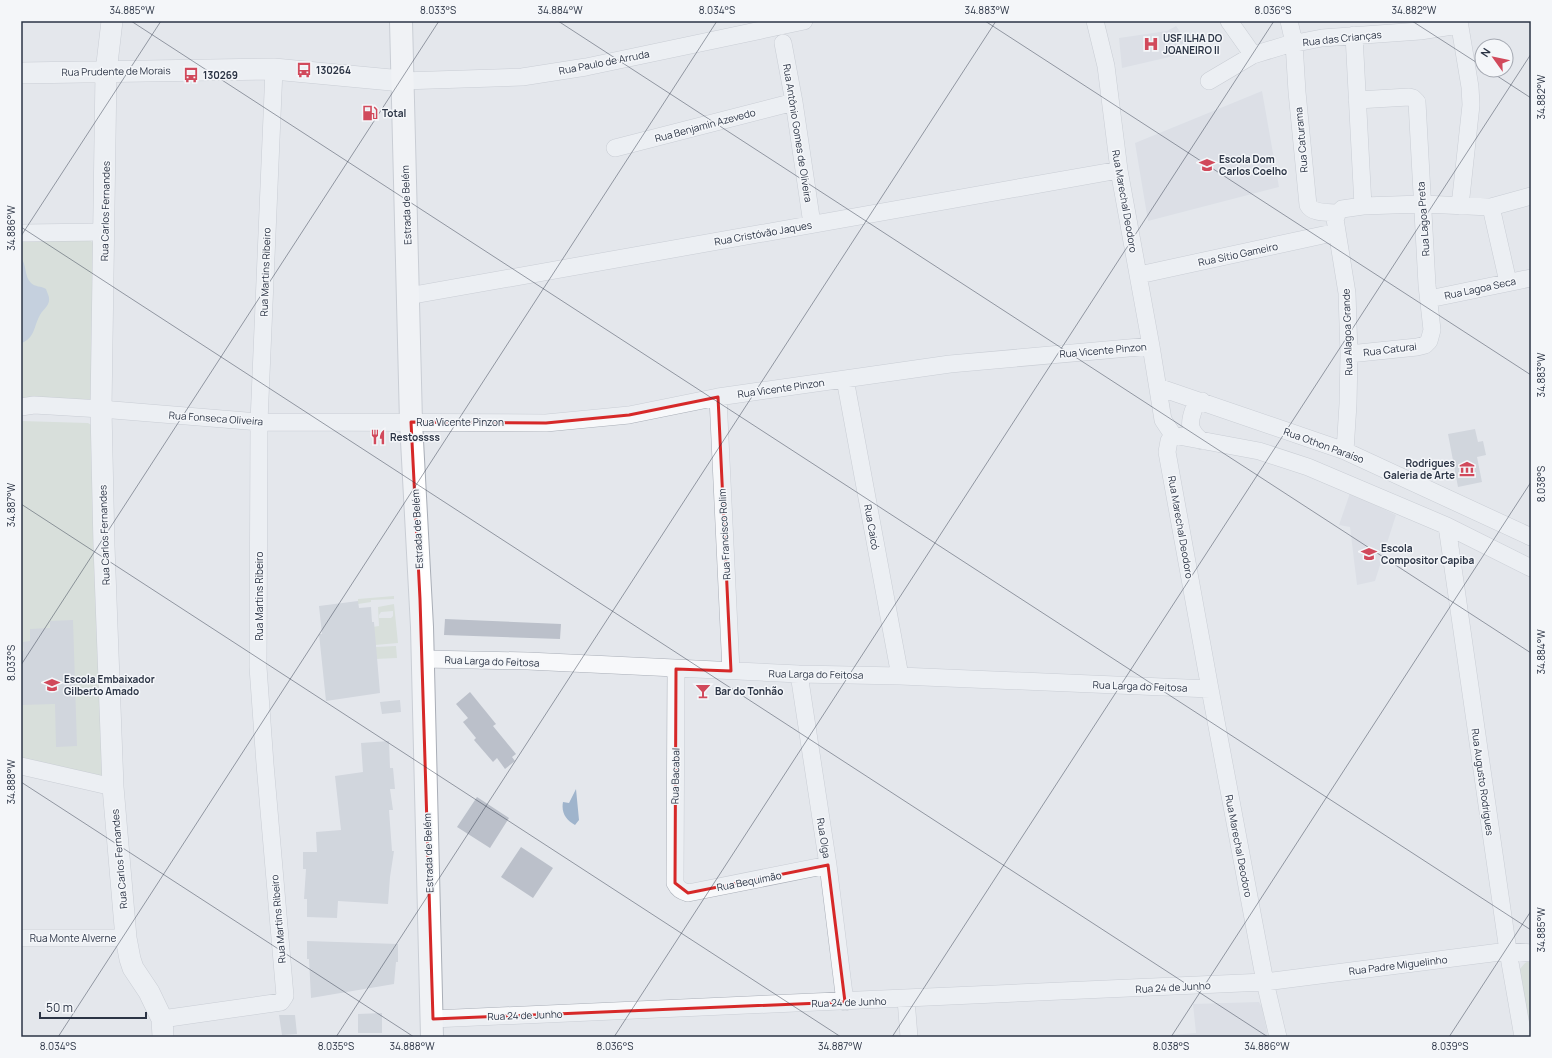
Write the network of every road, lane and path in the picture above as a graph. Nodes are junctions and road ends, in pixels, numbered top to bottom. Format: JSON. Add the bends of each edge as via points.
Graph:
{"nodes":[{"id":1,"x":112,"y":21,"type":"edge"},
{"id":2,"x":401,"y":21,"type":"edge"},
{"id":3,"x":804,"y":21,"type":"edge"},
{"id":4,"x":1095,"y":21,"type":"edge"},
{"id":5,"x":1229,"y":21,"type":"edge"},
{"id":6,"x":1289,"y":21,"type":"edge"},
{"id":7,"x":1459,"y":23,"type":"edge"},
{"id":8,"x":1418,"y":26,"type":"edge"},
{"id":9,"x":1356,"y":30,"type":"edge"},
{"id":10,"x":783,"y":43,"type":"dead end"},
{"id":11,"x":1294,"y":43,"type":"junction"},
{"id":12,"x":1252,"y":55,"type":"junction"},
{"id":13,"x":274,"y":68,"type":"junction"},
{"id":14,"x":106,"y":72,"type":"junction"},
{"id":15,"x":21,"y":73,"type":"edge"},
{"id":16,"x":402,"y":81,"type":"junction"},
{"id":17,"x":1209,"y":81,"type":"dead end"},
{"id":18,"x":1357,"y":100,"type":"junction"},
{"id":19,"x":794,"y":102,"type":"junction"},
{"id":20,"x":615,"y":148,"type":"dead end"},
{"id":21,"x":1118,"y":170,"type":"junction"},
{"id":22,"x":1531,"y":196,"type":"edge"},
{"id":23,"x":1422,"y":204,"type":"junction"},
{"id":24,"x":1362,"y":206,"type":"junction"},
{"id":25,"x":1460,"y":206,"type":"junction"},
{"id":26,"x":1491,"y":207,"type":"junction"},
{"id":27,"x":1338,"y":213,"type":"junction"},
{"id":28,"x":812,"y":224,"type":"junction"},
{"id":29,"x":104,"y":232,"type":"junction"},
{"id":30,"x":1337,"y":232,"type":"junction"},
{"id":31,"x":21,"y":233,"type":"edge"},
{"id":32,"x":1139,"y":275,"type":"junction"},
{"id":33,"x":1531,"y":278,"type":"edge"},
{"id":34,"x":1508,"y":282,"type":"junction"},
{"id":35,"x":408,"y":296,"type":"junction"},
{"id":36,"x":1429,"y":299,"type":"junction"},
{"id":37,"x":1429,"y":341,"type":"joint"},
{"id":38,"x":1151,"y":346,"type":"junction"},
{"id":39,"x":1349,"y":354,"type":"junction"},
{"id":40,"x":845,"y":379,"type":"junction"},
{"id":41,"x":1158,"y":387,"type":"junction"},
{"id":42,"x":718,"y":397,"type":"junction"},
{"id":43,"x":1202,"y":401,"type":"junction"},
{"id":44,"x":21,"y":407,"type":"edge"},
{"id":45,"x":101,"y":409,"type":"junction"},
{"id":46,"x":259,"y":422,"type":"junction"},
{"id":47,"x":411,"y":422,"type":"junction"},
{"id":48,"x":1173,"y":435,"type":"junction"},
{"id":49,"x":1202,"y":441,"type":"junction"},
{"id":50,"x":1345,"y":451,"type":"junction"},
{"id":51,"x":1447,"y":526,"type":"junction"},
{"id":52,"x":1531,"y":537,"type":"edge"},
{"id":53,"x":1531,"y":568,"type":"edge"},
{"id":54,"x":423,"y":659,"type":"junction"},
{"id":55,"x":676,"y":669,"type":"junction"},
{"id":56,"x":731,"y":671,"type":"junction"},
{"id":57,"x":799,"y":674,"type":"junction"},
{"id":58,"x":900,"y":676,"type":"junction"},
{"id":59,"x":1210,"y":689,"type":"junction"},
{"id":60,"x":21,"y":766,"type":"edge"},
{"id":61,"x":113,"y":787,"type":"junction"},
{"id":62,"x":828,"y":865,"type":"junction"},
{"id":63,"x":674,"y":883,"type":"joint"},
{"id":64,"x":21,"y":938,"type":"edge"},
{"id":65,"x":126,"y":938,"type":"junction"},
{"id":66,"x":1508,"y":951,"type":"junction"},
{"id":67,"x":1531,"y":953,"type":"edge"},
{"id":68,"x":1265,"y":982,"type":"junction"},
{"id":69,"x":906,"y":999,"type":"junction"},
{"id":70,"x":846,"y":1002,"type":"junction"},
{"id":71,"x":163,"y":1028,"type":"edge"},
{"id":72,"x":433,"y":1028,"type":"edge"},
{"id":73,"x":910,"y":1037,"type":"edge"},
{"id":74,"x":1278,"y":1037,"type":"edge"},
{"id":75,"x":1523,"y":1037,"type":"edge"}],
"edges":[{"from":1,"to":14,"type":"street","name":"Rua Carlos Fernandes"},
{"from":2,"to":16,"type":"main road","name":"Estrada de Belém"},
{"from":3,"to":16,"type":"street","name":"Rua Paulo de Arruda","via":[[579,68],[522,77]]},
{"from":4,"to":21,"type":"street","name":"Rua Marechal Deodoro","via":[[1106,66]]},
{"from":5,"to":12,"type":"street"},
{"from":6,"to":11,"type":"street","name":"Rua Caturama"},
{"from":7,"to":8,"type":"street","name":"Rua das Crianças"},
{"from":7,"to":25,"type":"street","via":[[1471,105]]},
{"from":8,"to":9,"type":"street","name":"Rua das Crianças"},
{"from":9,"to":11,"type":"street","name":"Rua das Crianças"},
{"from":9,"to":18,"type":"street"},
{"from":10,"to":19,"type":"street","name":"Rua Antônio Gomes de Oliveira"},
{"from":11,"to":12,"type":"street","name":"Rua das Crianças"},
{"from":11,"to":27,"type":"street","name":"Rua Caturama","via":[[1308,204],[1310,209],[1315,211]]},
{"from":12,"to":17,"type":"street","name":"Rua das Crianças"},
{"from":13,"to":14,"type":"street","name":"Rua Prudente de Morais"},
{"from":13,"to":16,"type":"street","name":"Rua Prudente de Morais"},
{"from":13,"to":46,"type":"street","name":"Rua Martins Ribeiro"},
{"from":14,"to":15,"type":"street","name":"Rua Prudente de Morais"},
{"from":14,"to":29,"type":"street","name":"Rua Carlos Fernandes"},
{"from":16,"to":35,"type":"main road","name":"Estrada de Belém"},
{"from":18,"to":23,"type":"street","name":"Rua Lagoa Preta","via":[[1414,98]]},
{"from":18,"to":24,"type":"street"},
{"from":19,"to":20,"type":"street","name":"Rua Benjamin Azevedo"},
{"from":19,"to":28,"type":"street","name":"Rua Antônio Gomes de Oliveira"},
{"from":21,"to":28,"type":"street","name":"Rua Cristóvão Jaques"},
{"from":21,"to":32,"type":"street","name":"Rua Marechal Deodoro"},
{"from":22,"to":26,"type":"street"},
{"from":23,"to":24,"type":"street"},
{"from":23,"to":25,"type":"street"},
{"from":23,"to":36,"type":"street","name":"Rua Lagoa Preta"},
{"from":24,"to":27,"type":"street","via":[[1342,209]]},
{"from":25,"to":26,"type":"street"},
{"from":26,"to":34,"type":"street"},
{"from":27,"to":30,"type":"street","name":"Rua Alagoa Grande","via":[[1335,219]]},
{"from":28,"to":35,"type":"street","name":"Rua Cristóvão Jaques"},
{"from":29,"to":31,"type":"street"},
{"from":29,"to":45,"type":"street","name":"Rua Carlos Fernandes"},
{"from":30,"to":32,"type":"street","name":"Rua Sítio Gameiro"},
{"from":30,"to":39,"type":"street","name":"Rua Alagoa Grande","via":[[1347,293]]},
{"from":32,"to":38,"type":"street","name":"Rua Marechal Deodoro"},
{"from":33,"to":34,"type":"street","name":"Rua Lagoa Seca"},
{"from":34,"to":36,"type":"street","name":"Rua Lagoa Seca"},
{"from":35,"to":47,"type":"main road","name":"Estrada de Belém"},
{"from":36,"to":37,"type":"street","name":"Rua Lagoa Preta","via":[[1432,330]]},
{"from":37,"to":39,"type":"street","name":"Rua Caturai","via":[[1417,347]]},
{"from":38,"to":40,"type":"street","name":"Rua Vicente Pinzon","via":[[950,364]]},
{"from":38,"to":41,"type":"street","name":"Rua Marechal Deodoro"},
{"from":39,"to":50,"type":"street","name":"Rua Alagoa Grande"},
{"from":40,"to":42,"type":"street","name":"Rua Vicente Pinzon"},
{"from":40,"to":58,"type":"street","name":"Rua Caicó"},
{"from":41,"to":43,"type":"street","name":"Rua Othon Paraíso"},
{"from":41,"to":48,"type":"street","name":"Rua Marechal Deodoro","via":[[1163,420]]},
{"from":42,"to":47,"type":"street","name":"Rua Vicente Pinzon","via":[[629,415],[546,423]]},
{"from":42,"to":56,"type":"street","name":"Rua Francisco Rolim"},
{"from":43,"to":49,"type":"street","via":[[1195,406],[1190,420],[1192,431]]},
{"from":43,"to":50,"type":"street","name":"Rua Othon Paraíso"},
{"from":44,"to":45,"type":"street","name":"Rua Fonseca Oliveira","via":[[34,405]]},
{"from":45,"to":46,"type":"street","name":"Rua Fonseca Oliveira"},
{"from":45,"to":61,"type":"street","name":"Rua Carlos Fernandes"},
{"from":46,"to":47,"type":"street","name":"Rua Fonseca Oliveira"},
{"from":46,"to":71,"type":"street","name":"Rua Martins Ribeiro","via":[[258,667],[285,996],[281,1002]]},
{"from":47,"to":54,"type":"main road","name":"Estrada de Belém"},
{"from":48,"to":49,"type":"street"},
{"from":48,"to":59,"type":"street","name":"Rua Marechal Deodoro","via":[[1167,452]]},
{"from":49,"to":51,"type":"street","via":[[1259,451],[1308,467]]},
{"from":50,"to":52,"type":"street","name":"Rua Othon Paraíso"},
{"from":51,"to":53,"type":"street"},
{"from":51,"to":66,"type":"street","name":"Rua Augusto Rodrigues"},
{"from":54,"to":55,"type":"street","name":"Rua Larga do Feitosa","via":[[528,661]]},
{"from":54,"to":72,"type":"main road","name":"Estrada de Belém"},
{"from":55,"to":56,"type":"street","name":"Rua Larga do Feitosa"},
{"from":55,"to":63,"type":"street","name":"Rua Bacabal"},
{"from":56,"to":57,"type":"street","name":"Rua Larga do Feitosa"},
{"from":57,"to":58,"type":"street","name":"Rua Larga do Feitosa"},
{"from":57,"to":62,"type":"street","name":"Rua Olga"},
{"from":58,"to":59,"type":"street","name":"Rua Larga do Feitosa"},
{"from":59,"to":68,"type":"street","name":"Rua Marechal Deodoro"},
{"from":60,"to":61,"type":"street"},
{"from":61,"to":65,"type":"street","name":"Rua Carlos Fernandes"},
{"from":62,"to":63,"type":"street","name":"Rua Bequimão","via":[[688,893],[682,892]]},
{"from":62,"to":70,"type":"street","name":"Rua Olga"},
{"from":64,"to":65,"type":"street","name":"Rua Monte Alverne"},
{"from":65,"to":71,"type":"street","name":"Rua Carlos Fernandes","via":[[133,968],[149,992]]},
{"from":66,"to":67,"type":"street","name":"Rua Padre Miguelinho"},
{"from":66,"to":68,"type":"street","name":"Rua Padre Miguelinho"},
{"from":66,"to":75,"type":"street","name":"Rua Augusto Rodrigues"},
{"from":68,"to":69,"type":"street","name":"Rua 24 de Junho"},
{"from":68,"to":74,"type":"street","name":"Rua Marechal Deodoro"},
{"from":69,"to":70,"type":"street","name":"Rua 24 de Junho"},
{"from":69,"to":73,"type":"street"},
{"from":70,"to":72,"type":"street","name":"Rua 24 de Junho"}]}
